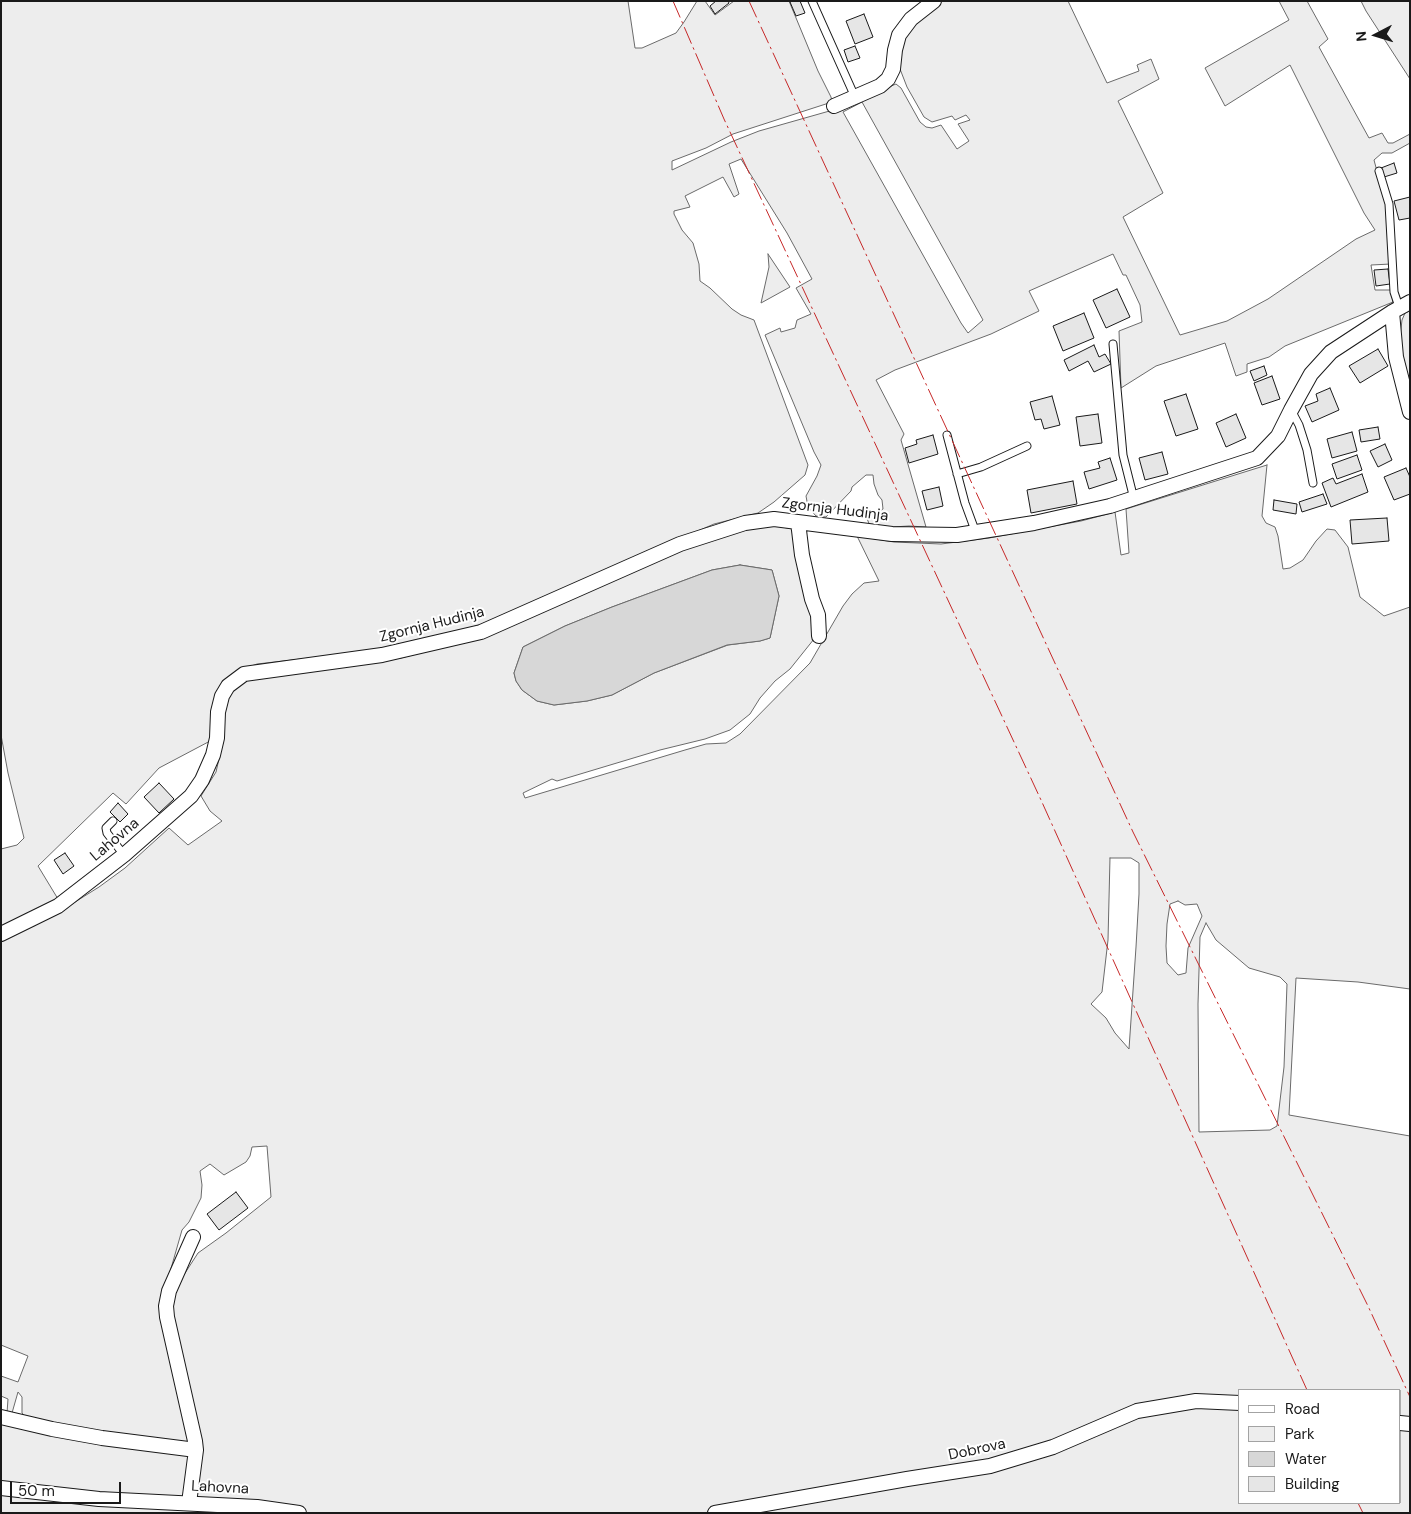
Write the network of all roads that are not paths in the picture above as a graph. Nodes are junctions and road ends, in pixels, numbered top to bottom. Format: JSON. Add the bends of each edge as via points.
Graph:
{"nodes":[{"id":1,"x":812,"y":1,"type":"edge"},
{"id":2,"x":934,"y":1,"type":"edge"},
{"id":3,"x":855,"y":97,"type":"junction"},
{"id":4,"x":834,"y":106,"type":"dead end"},
{"id":5,"x":1379,"y":171,"type":"dead end"},
{"id":6,"x":1400,"y":307,"type":"edge"},
{"id":7,"x":1113,"y":344,"type":"dead end"},
{"id":8,"x":1291,"y":410,"type":"junction"},
{"id":9,"x":1410,"y":412,"type":"edge"},
{"id":10,"x":947,"y":435,"type":"dead end"},
{"id":11,"x":1027,"y":446,"type":"dead end"},
{"id":12,"x":957,"y":474,"type":"junction"},
{"id":13,"x":1313,"y":483,"type":"dead end"},
{"id":14,"x":1134,"y":498,"type":"junction"},
{"id":15,"x":798,"y":522,"type":"junction"},
{"id":16,"x":976,"y":533,"type":"junction"},
{"id":17,"x":819,"y":636,"type":"dead end"},
{"id":18,"x":217,"y":738,"type":"joint"},
{"id":19,"x":113,"y":821,"type":"dead end"},
{"id":20,"x":124,"y":855,"type":"junction"},
{"id":21,"x":1,"y":934,"type":"edge"},
{"id":22,"x":193,"y":1237,"type":"dead end"},
{"id":23,"x":1238,"y":1403,"type":"edge"},
{"id":24,"x":1,"y":1417,"type":"edge"},
{"id":25,"x":196,"y":1450,"type":"junction"},
{"id":26,"x":1,"y":1488,"type":"edge"},
{"id":27,"x":189,"y":1503,"type":"junction"},
{"id":28,"x":299,"y":1513,"type":"edge"},
{"id":29,"x":715,"y":1513,"type":"edge"}],
"edges":[{"from":1,"to":3,"type":"lane"},
{"from":2,"to":3,"type":"street","via":[[911,19],[899,35],[888,79]]},
{"from":3,"to":4,"type":"street"},
{"from":5,"to":6,"type":"lane","via":[[1389,204],[1394,292]]},
{"from":6,"to":8,"type":"street","name":"Zgornja Hudinja","via":[[1331,352],[1311,374]]},
{"from":6,"to":9,"type":"street","via":[[1396,357]]},
{"from":7,"to":14,"type":"lane","via":[[1123,455]]},
{"from":8,"to":13,"type":"lane","via":[[1300,425]]},
{"from":8,"to":14,"type":"street","name":"Zgornja Hudinja","via":[[1278,436],[1257,458]]},
{"from":10,"to":12,"type":"lane"},
{"from":11,"to":12,"type":"lane"},
{"from":12,"to":16,"type":"lane"},
{"from":14,"to":16,"type":"street","name":"Zgornja Hudinja","via":[[1072,515]]},
{"from":15,"to":16,"type":"street","name":"Zgornja Hudinja","via":[[892,534],[957,536]]},
{"from":15,"to":17,"type":"street","via":[[802,555],[818,615]]},
{"from":15,"to":18,"type":"street","name":"Zgornja Hudinja","via":[[774,519],[744,523],[680,544],[481,632],[382,655],[244,674],[228,686],[222,696]]},
{"from":18,"to":20,"type":"street","name":"Lahovna","via":[[213,756],[191,796]]},
{"from":19,"to":20,"type":"lane","via":[[106,828],[107,832]]},
{"from":20,"to":21,"type":"street","name":"Lahovna","via":[[58,906]]},
{"from":22,"to":25,"type":"street","via":[[169,1291],[166,1306]]},
{"from":23,"to":29,"type":"street","name":"Dobrova","via":[[1196,1401],[1137,1411],[1053,1446],[990,1466]]},
{"from":24,"to":25,"type":"street","via":[[102,1438]]},
{"from":25,"to":27,"type":"street"},
{"from":26,"to":27,"type":"street","name":"Lahovna","via":[[99,1499]]},
{"from":27,"to":28,"type":"street","name":"Lahovna","via":[[257,1506]]}]}
